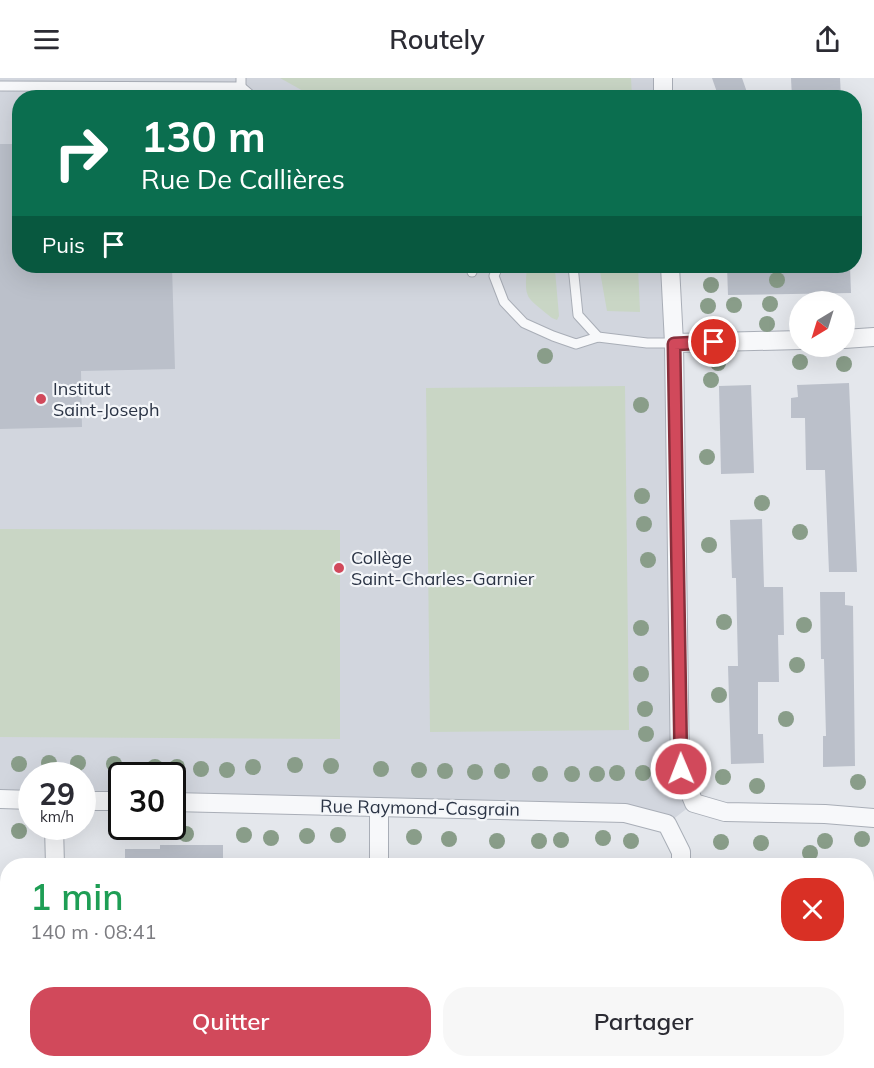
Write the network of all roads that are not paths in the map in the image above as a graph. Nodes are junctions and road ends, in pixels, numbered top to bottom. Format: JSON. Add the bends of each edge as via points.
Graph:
{"nodes":[{"id":1,"x":56,"y":82,"type":"edge"},
{"id":2,"x":112,"y":82,"type":"edge"},
{"id":3,"x":202,"y":82,"type":"edge"},
{"id":4,"x":241,"y":82,"type":"edge"},
{"id":5,"x":0,"y":86,"type":"edge"},
{"id":6,"x":495,"y":273,"type":"edge"},
{"id":7,"x":574,"y":273,"type":"edge"},
{"id":8,"x":670,"y":273,"type":"edge"},
{"id":9,"x":598,"y":337,"type":"junction"},
{"id":10,"x":874,"y":338,"type":"edge"},
{"id":11,"x":855,"y":339,"type":"edge"},
{"id":12,"x":789,"y":340,"type":"edge"},
{"id":13,"x":674,"y":344,"type":"junction"},
{"id":14,"x":0,"y":799,"type":"edge"},
{"id":15,"x":18,"y":800,"type":"edge"},
{"id":16,"x":186,"y":802,"type":"edge"},
{"id":17,"x":379,"y":807,"type":"junction"},
{"id":18,"x":874,"y":818,"type":"edge"},
{"id":19,"x":54,"y":840,"type":"edge"},
{"id":20,"x":55,"y":858,"type":"edge"},
{"id":21,"x":379,"y":858,"type":"edge"},
{"id":22,"x":681,"y":858,"type":"edge"}],
"edges":[{"from":1,"to":2,"type":"lane"},
{"from":1,"to":5,"type":"lane"},
{"from":2,"to":3,"type":"lane"},
{"from":3,"to":4,"type":"lane"},
{"from":6,"to":9,"type":"lane","via":[[504,302],[524,323],[576,344]]},
{"from":7,"to":9,"type":"lane","via":[[578,315]]},
{"from":8,"to":13,"type":"street"},
{"from":9,"to":13,"type":"lane"},
{"from":10,"to":11,"type":"street"},
{"from":12,"to":13,"type":"street"},
{"from":13,"to":18,"type":"street","via":[[681,769],[694,803],[725,812]]},
{"from":14,"to":15,"type":"street"},
{"from":16,"to":17,"type":"street","name":"Rue Raymond-Casgrain"},
{"from":17,"to":21,"type":"street"},
{"from":17,"to":22,"type":"street","name":"Rue Raymond-Casgrain","via":[[625,813],[667,824]]},
{"from":19,"to":20,"type":"street"}]}
